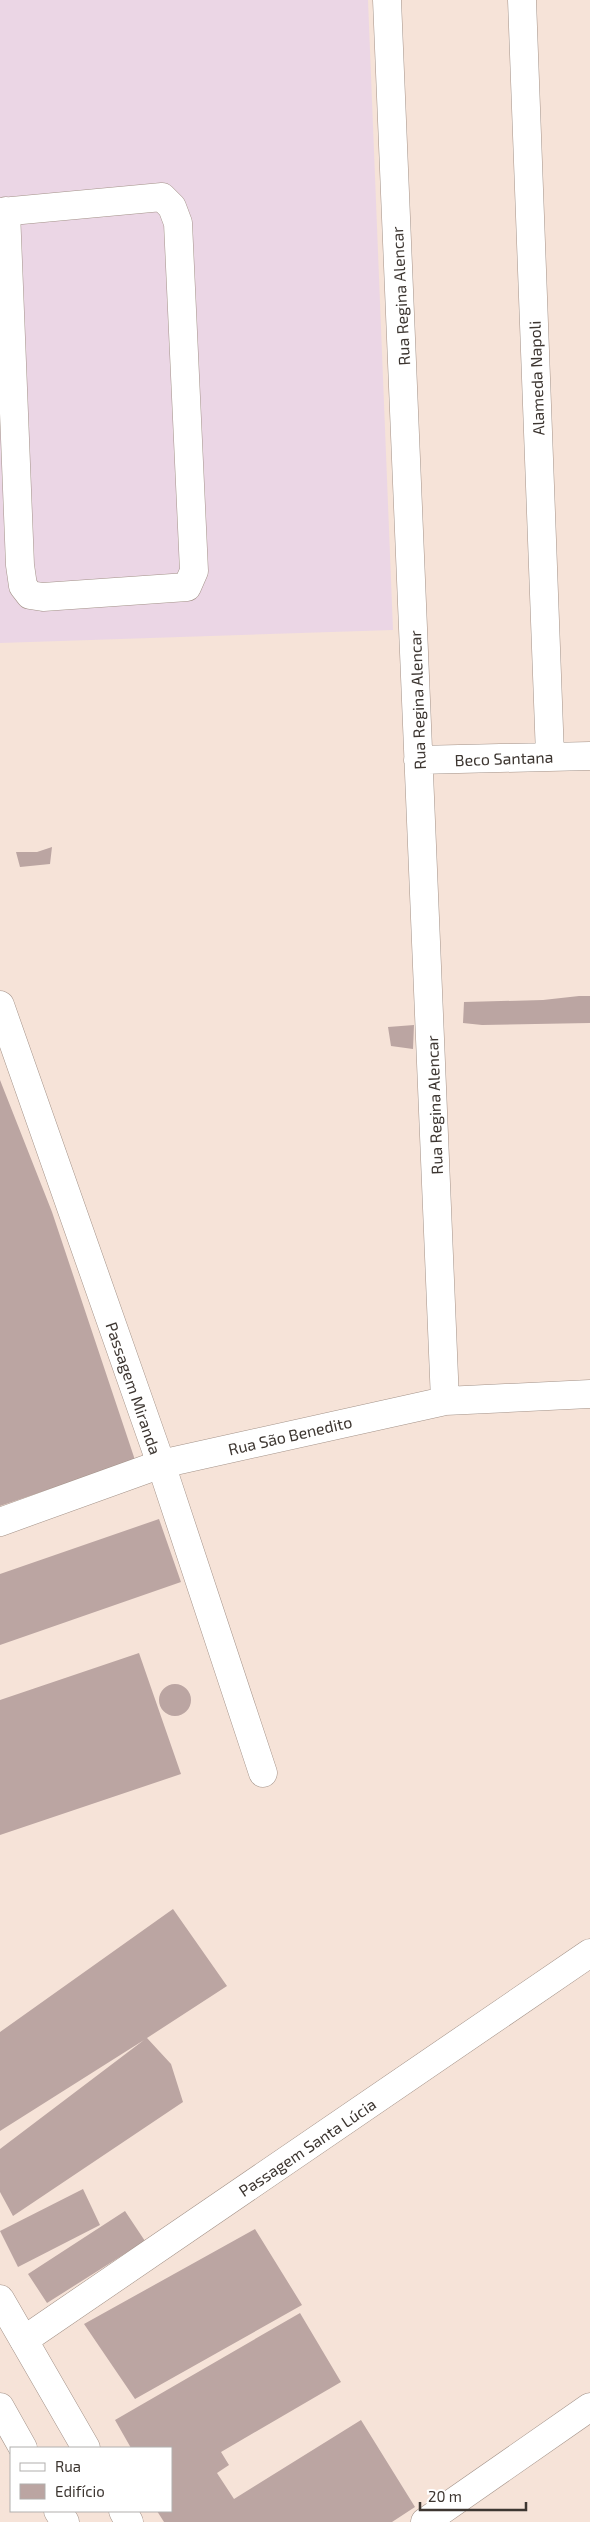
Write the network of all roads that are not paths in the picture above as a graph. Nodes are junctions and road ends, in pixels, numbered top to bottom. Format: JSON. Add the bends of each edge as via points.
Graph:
{"nodes":[{"id":1,"x":387,"y":0,"type":"edge"},
{"id":2,"x":522,"y":0,"type":"edge"},
{"id":3,"x":3,"y":211,"type":"edge"},
{"id":4,"x":550,"y":756,"type":"junction"},
{"id":5,"x":590,"y":756,"type":"edge"},
{"id":6,"x":418,"y":760,"type":"junction"},
{"id":7,"x":0,"y":1006,"type":"edge"},
{"id":8,"x":590,"y":1394,"type":"edge"},
{"id":9,"x":446,"y":1401,"type":"junction"},
{"id":10,"x":161,"y":1464,"type":"junction"},
{"id":11,"x":0,"y":1522,"type":"edge"},
{"id":12,"x":263,"y":1773,"type":"dead end"},
{"id":13,"x":590,"y":1953,"type":"edge"},
{"id":14,"x":0,"y":2299,"type":"edge"},
{"id":15,"x":24,"y":2340,"type":"junction"},
{"id":16,"x":590,"y":2406,"type":"edge"},
{"id":17,"x":0,"y":2407,"type":"edge"},
{"id":18,"x":22,"y":2447,"type":"edge"},
{"id":19,"x":85,"y":2447,"type":"edge"},
{"id":20,"x":425,"y":2522,"type":"edge"}],
"edges":[{"from":1,"to":6,"type":"street","name":"Rua Regina Alencar","via":[[415,625]]},
{"from":2,"to":4,"type":"street","name":"Alameda Napoli"},
{"from":3,"to":3,"type":"street","via":[[162,197],[172,207],[178,223],[194,562],[192,580],[187,587],[42,598],[30,595],[23,586]]},
{"from":4,"to":5,"type":"street","name":"Beco Santana"},
{"from":4,"to":6,"type":"street","name":"Beco Santana"},
{"from":6,"to":9,"type":"street","name":"Rua Regina Alencar"},
{"from":7,"to":10,"type":"street","name":"Passagem Miranda"},
{"from":8,"to":9,"type":"street","name":"Rua São Benedito"},
{"from":9,"to":10,"type":"street","name":"Rua São Benedito"},
{"from":10,"to":11,"type":"street","name":"Rua São Benedito"},
{"from":10,"to":12,"type":"street","name":"Passagem Miranda"},
{"from":13,"to":15,"type":"street","name":"Passagem Santa Lúcia"},
{"from":14,"to":15,"type":"street"},
{"from":15,"to":19,"type":"street"},
{"from":16,"to":20,"type":"street"},
{"from":17,"to":18,"type":"street"}]}
